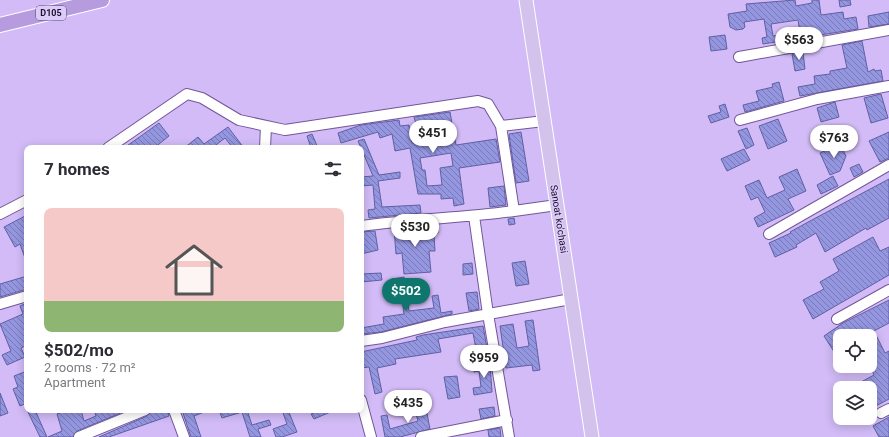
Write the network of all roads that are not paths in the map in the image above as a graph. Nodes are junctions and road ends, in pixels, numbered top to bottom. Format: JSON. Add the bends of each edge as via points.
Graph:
{"nodes":[{"id":1,"x":102,"y":0,"type":"edge"},
{"id":2,"x":526,"y":0,"type":"edge"},
{"id":3,"x":0,"y":25,"type":"edge"},
{"id":4,"x":889,"y":30,"type":"edge"},
{"id":5,"x":739,"y":57,"type":"dead end"},
{"id":6,"x":889,"y":86,"type":"edge"},
{"id":7,"x":740,"y":120,"type":"dead end"},
{"id":8,"x":544,"y":121,"type":"junction"},
{"id":9,"x":266,"y":126,"type":"junction"},
{"id":10,"x":501,"y":126,"type":"junction"},
{"id":11,"x":112,"y":145,"type":"edge"},
{"id":12,"x":265,"y":145,"type":"edge"},
{"id":13,"x":889,"y":165,"type":"edge"},
{"id":14,"x":24,"y":202,"type":"edge"},
{"id":15,"x":556,"y":205,"type":"junction"},
{"id":16,"x":514,"y":211,"type":"junction"},
{"id":17,"x":0,"y":214,"type":"edge"},
{"id":18,"x":474,"y":216,"type":"junction"},
{"id":19,"x":364,"y":226,"type":"edge"},
{"id":20,"x":769,"y":234,"type":"dead end"},
{"id":21,"x":889,"y":290,"type":"edge"},
{"id":22,"x":24,"y":297,"type":"edge"},
{"id":23,"x":571,"y":299,"type":"junction"},
{"id":24,"x":0,"y":304,"type":"edge"},
{"id":25,"x":488,"y":314,"type":"junction"},
{"id":26,"x":837,"y":319,"type":"dead end"},
{"id":27,"x":364,"y":341,"type":"edge"},
{"id":28,"x":364,"y":410,"type":"edge"},
{"id":29,"x":138,"y":413,"type":"edge"},
{"id":30,"x":175,"y":413,"type":"edge"},
{"id":31,"x":507,"y":420,"type":"junction"},
{"id":32,"x":79,"y":437,"type":"edge"},
{"id":33,"x":184,"y":437,"type":"edge"},
{"id":34,"x":372,"y":437,"type":"edge"},
{"id":35,"x":421,"y":437,"type":"edge"},
{"id":36,"x":509,"y":437,"type":"edge"},
{"id":37,"x":592,"y":437,"type":"edge"}],
"edges":[{"from":1,"to":3,"type":"highway","number":"D105"},
{"from":2,"to":8,"type":"main road","name":"Sanoat ko'chasi"},
{"from":4,"to":5,"type":"street"},
{"from":6,"to":7,"type":"street","via":[[817,99]]},
{"from":8,"to":10,"type":"street"},
{"from":8,"to":15,"type":"main road","name":"Sanoat ko'chasi"},
{"from":9,"to":10,"type":"street","via":[[285,130],[478,101],[488,104]]},
{"from":9,"to":11,"type":"street","via":[[239,120],[202,98],[187,94]]},
{"from":9,"to":12,"type":"street"},
{"from":10,"to":16,"type":"street"},
{"from":13,"to":20,"type":"street"},
{"from":14,"to":17,"type":"street"},
{"from":15,"to":16,"type":"street"},
{"from":15,"to":23,"type":"main road","name":"Sanoat ko'chasi"},
{"from":16,"to":18,"type":"street"},
{"from":18,"to":19,"type":"street"},
{"from":18,"to":25,"type":"street"},
{"from":21,"to":26,"type":"street"},
{"from":22,"to":24,"type":"street"},
{"from":23,"to":25,"type":"street"},
{"from":23,"to":37,"type":"main road","name":"Sanoat ko'chasi"},
{"from":25,"to":27,"type":"street"},
{"from":25,"to":31,"type":"street"},
{"from":28,"to":34,"type":"street"},
{"from":29,"to":32,"type":"street"},
{"from":30,"to":33,"type":"street"},
{"from":31,"to":35,"type":"street"},
{"from":31,"to":36,"type":"street"}]}
